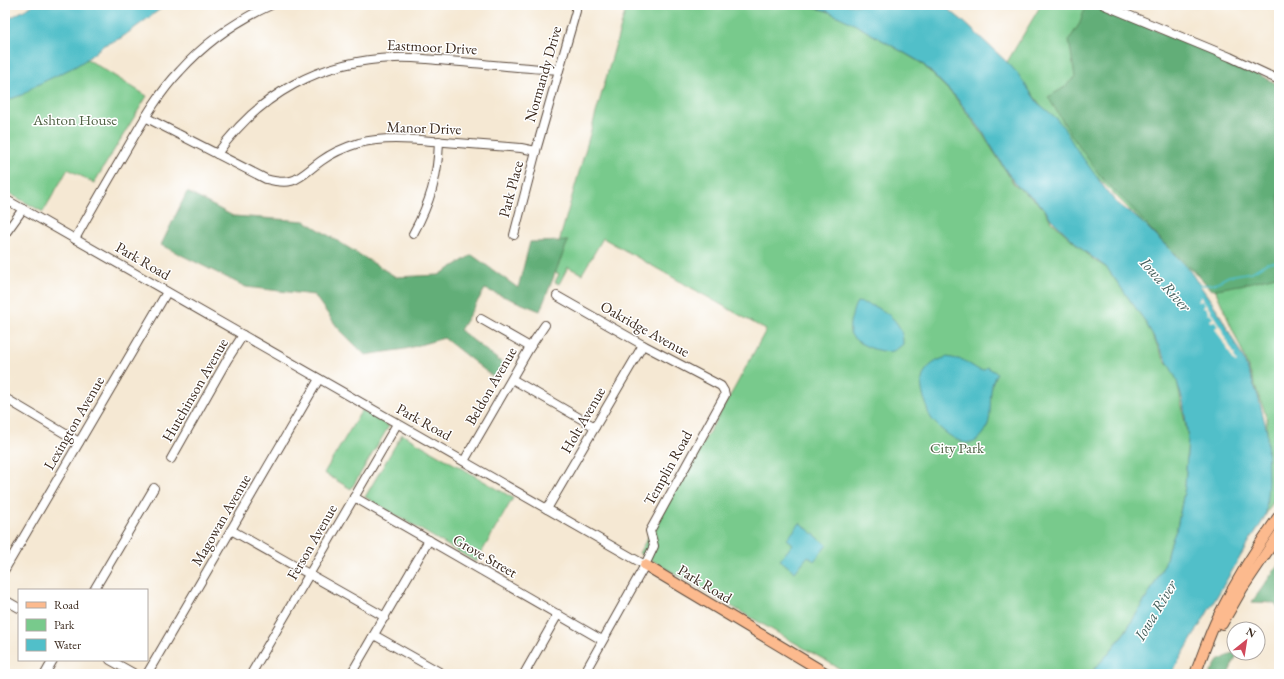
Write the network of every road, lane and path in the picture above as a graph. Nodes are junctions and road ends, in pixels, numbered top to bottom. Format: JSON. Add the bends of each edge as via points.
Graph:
{"nodes":[{"id":1,"x":271,"y":5,"type":"edge"},
{"id":2,"x":576,"y":5,"type":"edge"},
{"id":3,"x":1104,"y":5,"type":"edge"},
{"id":4,"x":558,"y":70,"type":"junction"},
{"id":5,"x":1279,"y":80,"type":"edge"},
{"id":6,"x":145,"y":117,"type":"junction"},
{"id":7,"x":439,"y":141,"type":"junction"},
{"id":8,"x":536,"y":151,"type":"junction"},
{"id":9,"x":217,"y":154,"type":"junction"},
{"id":10,"x":5,"y":199,"type":"edge"},
{"id":11,"x":23,"y":209,"type":"junction"},
{"id":12,"x":5,"y":234,"type":"edge"},
{"id":13,"x":413,"y":234,"type":"dead end"},
{"id":14,"x":514,"y":235,"type":"dead end"},
{"id":15,"x":74,"y":239,"type":"junction"},
{"id":16,"x":167,"y":292,"type":"junction"},
{"id":17,"x":557,"y":296,"type":"dead end"},
{"id":18,"x":481,"y":319,"type":"dead end"},
{"id":19,"x":545,"y":325,"type":"dead end"},
{"id":20,"x":243,"y":336,"type":"junction"},
{"id":21,"x":643,"y":345,"type":"junction"},
{"id":22,"x":530,"y":347,"type":"junction"},
{"id":23,"x":319,"y":379,"type":"junction"},
{"id":24,"x":512,"y":379,"type":"junction"},
{"id":25,"x":721,"y":386,"type":"joint"},
{"id":26,"x":5,"y":398,"type":"edge"},
{"id":27,"x":398,"y":424,"type":"junction"},
{"id":28,"x":594,"y":427,"type":"junction"},
{"id":29,"x":79,"y":442,"type":"junction"},
{"id":30,"x":171,"y":459,"type":"dead end"},
{"id":31,"x":464,"y":461,"type":"junction"},
{"id":32,"x":154,"y":488,"type":"dead end"},
{"id":33,"x":354,"y":497,"type":"junction"},
{"id":34,"x":547,"y":509,"type":"junction"},
{"id":35,"x":1279,"y":516,"type":"edge"},
{"id":36,"x":231,"y":530,"type":"junction"},
{"id":37,"x":1279,"y":534,"type":"edge"},
{"id":38,"x":429,"y":540,"type":"junction"},
{"id":39,"x":645,"y":565,"type":"junction"},
{"id":40,"x":5,"y":569,"type":"edge"},
{"id":41,"x":309,"y":574,"type":"junction"},
{"id":42,"x":95,"y":589,"type":"edge"},
{"id":43,"x":5,"y":600,"type":"edge"},
{"id":44,"x":18,"y":607,"type":"edge"},
{"id":45,"x":558,"y":614,"type":"junction"},
{"id":46,"x":385,"y":617,"type":"junction"},
{"id":47,"x":374,"y":635,"type":"junction"},
{"id":48,"x":602,"y":640,"type":"junction"},
{"id":49,"x":52,"y":661,"type":"edge"},
{"id":50,"x":112,"y":661,"type":"edge"},
{"id":51,"x":1200,"y":662,"type":"junction"},
{"id":52,"x":45,"y":674,"type":"edge"},
{"id":53,"x":135,"y":674,"type":"edge"},
{"id":54,"x":147,"y":674,"type":"edge"},
{"id":55,"x":251,"y":674,"type":"edge"},
{"id":56,"x":351,"y":674,"type":"edge"},
{"id":57,"x":443,"y":674,"type":"edge"},
{"id":58,"x":524,"y":674,"type":"edge"},
{"id":59,"x":584,"y":674,"type":"edge"},
{"id":60,"x":827,"y":674,"type":"edge"},
{"id":61,"x":1195,"y":674,"type":"edge"}],
"edges":[{"from":1,"to":6,"type":"street","via":[[234,25],[198,52],[167,85]]},
{"from":2,"to":4,"type":"street","name":"Normandy Drive"},
{"from":3,"to":5,"type":"street"},
{"from":4,"to":8,"type":"street","name":"Normandy Drive"},
{"from":4,"to":9,"type":"street","name":"Eastmoor Drive","via":[[395,58],[347,64],[305,78],[273,96],[245,120]]},
{"from":6,"to":9,"type":"street","name":"Manor Drive"},
{"from":6,"to":15,"type":"street"},
{"from":7,"to":8,"type":"street","name":"Manor Drive"},
{"from":7,"to":9,"type":"street","name":"Manor Drive","via":[[393,139],[360,143],[331,155],[298,179],[284,182],[266,179]]},
{"from":7,"to":13,"type":"street","via":[[437,173],[433,188]]},
{"from":8,"to":14,"type":"street","name":"Park Place"},
{"from":10,"to":11,"type":"street","name":"Park Road"},
{"from":11,"to":12,"type":"street"},
{"from":11,"to":15,"type":"street","name":"Park Road"},
{"from":15,"to":16,"type":"street","name":"Park Road"},
{"from":16,"to":20,"type":"street","name":"Park Road"},
{"from":16,"to":29,"type":"street","name":"Lexington Avenue"},
{"from":17,"to":21,"type":"street","name":"Oakridge Avenue"},
{"from":18,"to":22,"type":"street"},
{"from":19,"to":22,"type":"street","name":"Beldon Avenue"},
{"from":20,"to":23,"type":"street","name":"Park Road"},
{"from":20,"to":30,"type":"street","name":"Hutchinson Avenue"},
{"from":21,"to":25,"type":"street","name":"Oakridge Avenue"},
{"from":21,"to":28,"type":"street","name":"Holt Avenue"},
{"from":22,"to":24,"type":"street","name":"Beldon Avenue"},
{"from":23,"to":27,"type":"street","name":"Park Road"},
{"from":23,"to":36,"type":"street","name":"Magowan Avenue"},
{"from":24,"to":28,"type":"street"},
{"from":24,"to":31,"type":"street","name":"Beldon Avenue"},
{"from":25,"to":39,"type":"street","name":"Templin Road","via":[[724,399],[650,531],[654,546]]},
{"from":26,"to":29,"type":"street"},
{"from":27,"to":31,"type":"street","name":"Park Road"},
{"from":27,"to":33,"type":"street","name":"Ferson Avenue"},
{"from":28,"to":34,"type":"street","name":"Holt Avenue"},
{"from":29,"to":40,"type":"street","name":"Lexington Avenue"},
{"from":31,"to":34,"type":"street","name":"Park Road"},
{"from":32,"to":42,"type":"street"},
{"from":33,"to":38,"type":"street","name":"Grove Street"},
{"from":33,"to":41,"type":"street","name":"Ferson Avenue"},
{"from":34,"to":39,"type":"street","name":"Park Road"},
{"from":35,"to":51,"type":"main road","via":[[1233,587]]},
{"from":36,"to":41,"type":"street"},
{"from":36,"to":54,"type":"street","name":"Magowan Avenue"},
{"from":37,"to":51,"type":"main road","via":[[1242,589]]},
{"from":38,"to":45,"type":"street","name":"Grove Street"},
{"from":38,"to":46,"type":"street"},
{"from":39,"to":48,"type":"street","name":"Templin Road"},
{"from":39,"to":60,"type":"main road","name":"Park Road"},
{"from":41,"to":46,"type":"street"},
{"from":41,"to":55,"type":"street","name":"Ferson Avenue"},
{"from":43,"to":44,"type":"street"},
{"from":45,"to":48,"type":"street","name":"Grove Street"},
{"from":45,"to":58,"type":"street"},
{"from":46,"to":47,"type":"street"},
{"from":47,"to":56,"type":"street"},
{"from":47,"to":57,"type":"street"},
{"from":48,"to":59,"type":"street","name":"Templin Road"},
{"from":49,"to":52,"type":"street"},
{"from":50,"to":53,"type":"street"},
{"from":51,"to":61,"type":"main road"}]}
